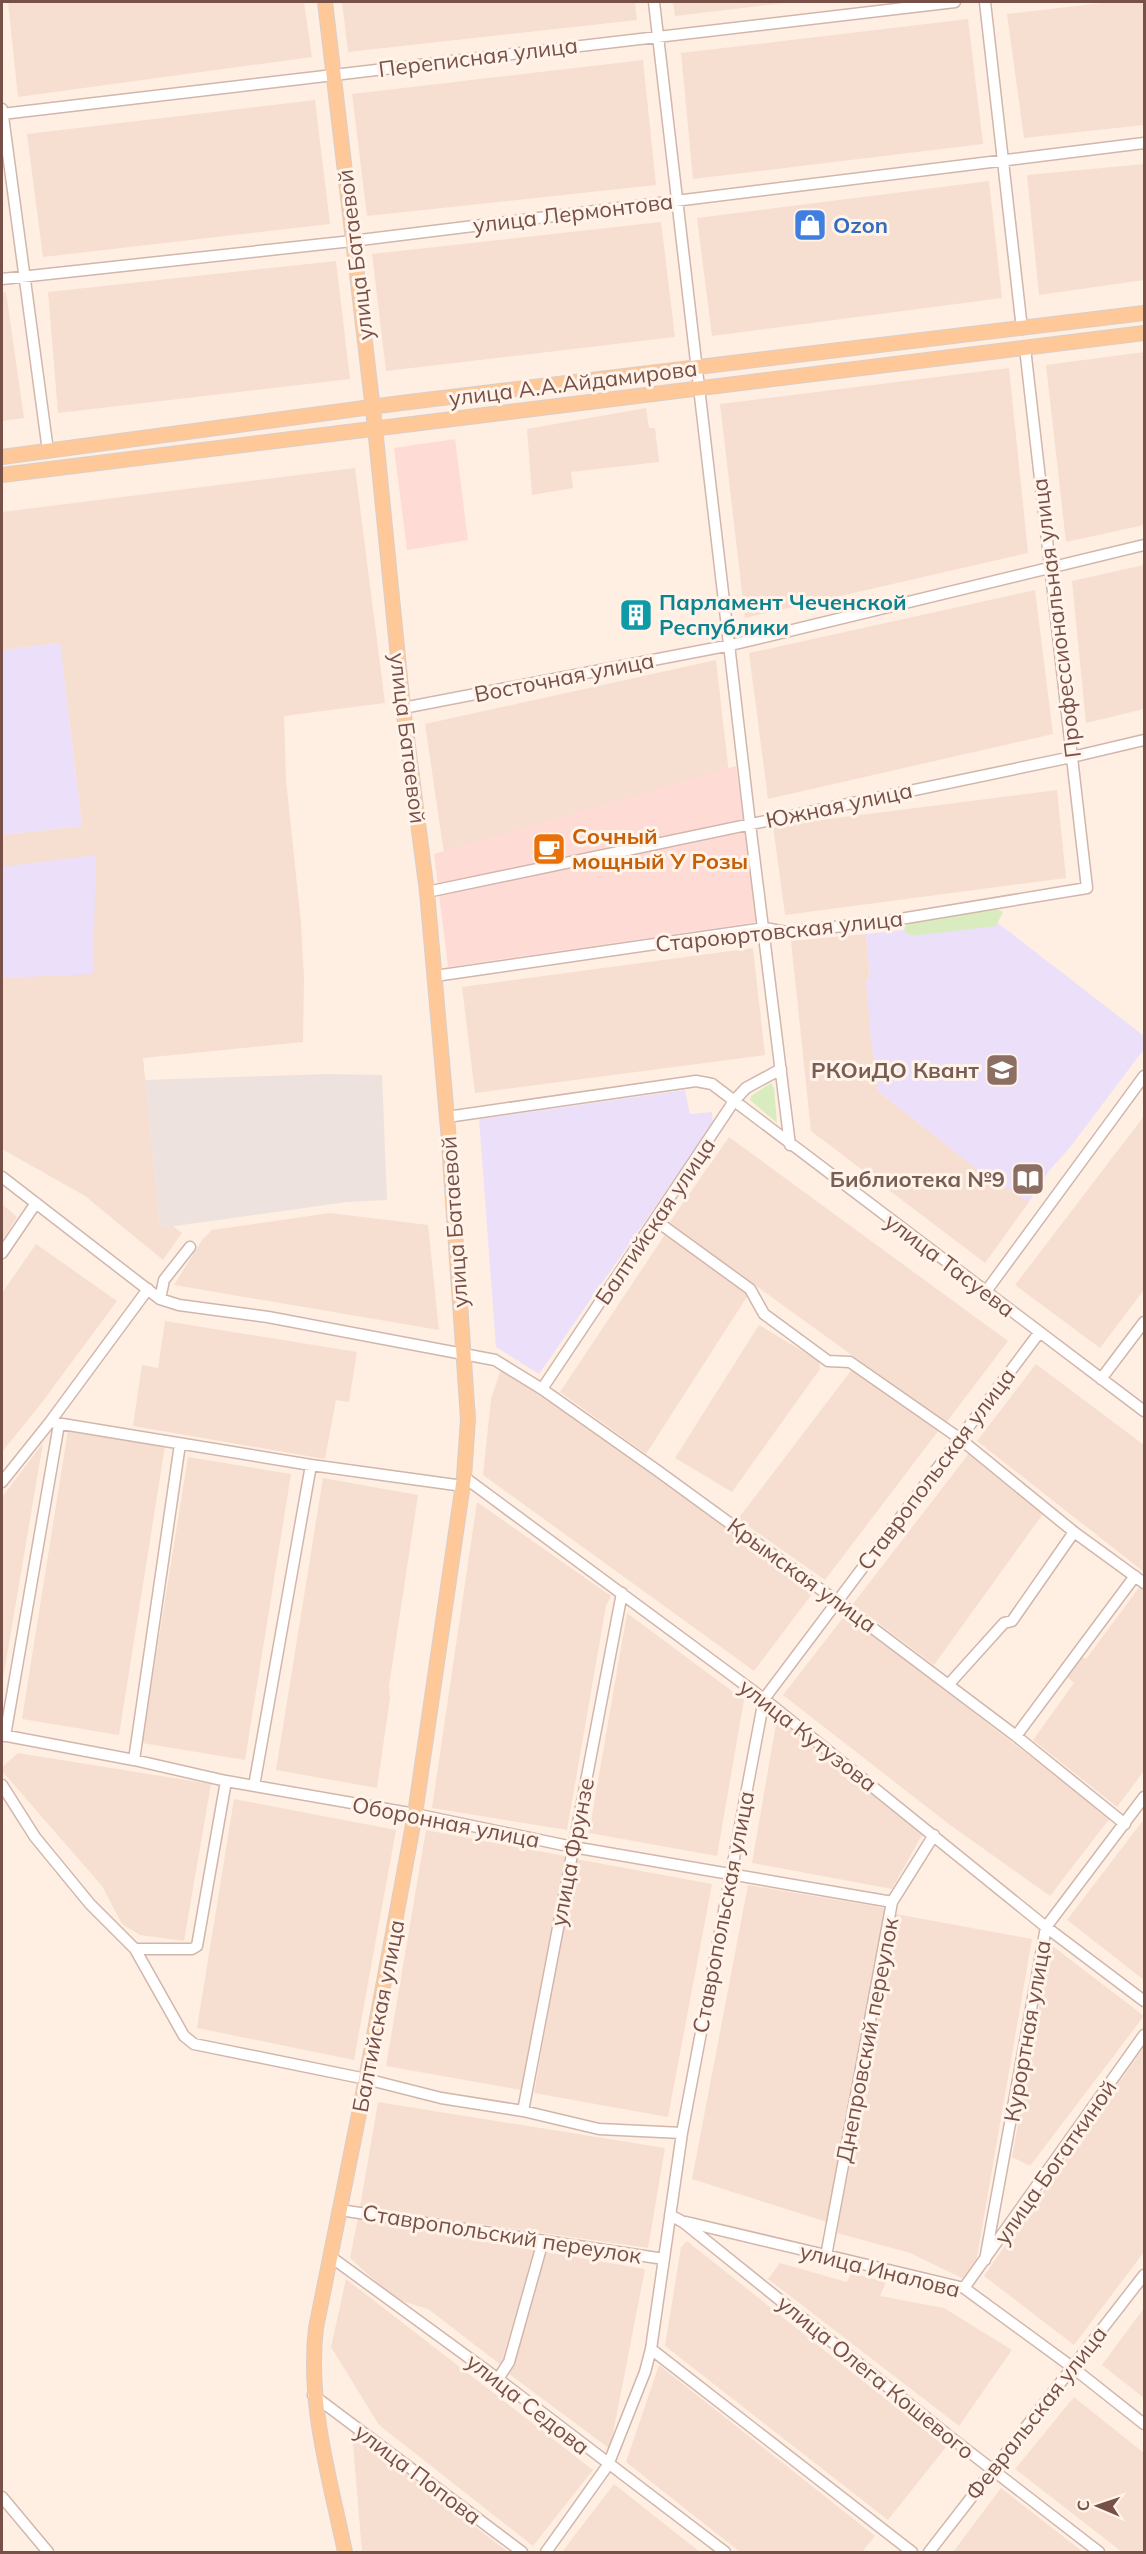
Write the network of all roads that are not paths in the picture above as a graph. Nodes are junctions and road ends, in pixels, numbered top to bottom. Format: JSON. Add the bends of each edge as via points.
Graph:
{"nodes":[{"id":1,"x":324,"y":2,"type":"edge"},
{"id":2,"x":654,"y":2,"type":"edge"},
{"id":3,"x":955,"y":2,"type":"edge"},
{"id":4,"x":986,"y":2,"type":"edge"},
{"id":5,"x":658,"y":36,"type":"junction"},
{"id":6,"x":333,"y":75,"type":"junction"},
{"id":7,"x":2,"y":109,"type":"edge"},
{"id":8,"x":2,"y":114,"type":"edge"},
{"id":9,"x":1144,"y":143,"type":"edge"},
{"id":10,"x":1003,"y":161,"type":"junction"},
{"id":11,"x":678,"y":200,"type":"junction"},
{"id":12,"x":352,"y":241,"type":"junction"},
{"id":13,"x":25,"y":277,"type":"junction"},
{"id":14,"x":2,"y":279,"type":"edge"},
{"id":15,"x":1144,"y":313,"type":"edge"},
{"id":16,"x":1022,"y":329,"type":"junction"},
{"id":17,"x":1144,"y":333,"type":"edge"},
{"id":18,"x":1025,"y":348,"type":"junction"},
{"id":19,"x":698,"y":368,"type":"junction"},
{"id":20,"x":701,"y":386,"type":"junction"},
{"id":21,"x":373,"y":408,"type":"junction"},
{"id":22,"x":375,"y":427,"type":"junction"},
{"id":23,"x":48,"y":451,"type":"junction"},
{"id":24,"x":2,"y":457,"type":"edge"},
{"id":25,"x":2,"y":475,"type":"edge"},
{"id":26,"x":1144,"y":545,"type":"edge"},
{"id":27,"x":1049,"y":570,"type":"junction"},
{"id":28,"x":731,"y":645,"type":"junction"},
{"id":29,"x":403,"y":708,"type":"junction"},
{"id":30,"x":1144,"y":740,"type":"edge"},
{"id":31,"x":1072,"y":757,"type":"junction"},
{"id":32,"x":750,"y":824,"type":"junction"},
{"id":33,"x":1087,"y":888,"type":"joint"},
{"id":34,"x":427,"y":892,"type":"junction"},
{"id":35,"x":765,"y":928,"type":"junction"},
{"id":36,"x":435,"y":976,"type":"junction"},
{"id":37,"x":781,"y":1069,"type":"junction"},
{"id":38,"x":1144,"y":1076,"type":"edge"},
{"id":39,"x":734,"y":1101,"type":"junction"},
{"id":40,"x":447,"y":1117,"type":"junction"},
{"id":41,"x":790,"y":1146,"type":"junction"},
{"id":42,"x":2,"y":1178,"type":"edge"},
{"id":43,"x":36,"y":1203,"type":"junction"},
{"id":44,"x":655,"y":1220,"type":"junction"},
{"id":45,"x":190,"y":1247,"type":"dead end"},
{"id":46,"x":2,"y":1253,"type":"edge"},
{"id":47,"x":148,"y":1289,"type":"junction"},
{"id":48,"x":987,"y":1290,"type":"junction"},
{"id":49,"x":160,"y":1299,"type":"junction"},
{"id":50,"x":1144,"y":1322,"type":"edge"},
{"id":51,"x":1039,"y":1333,"type":"junction"},
{"id":52,"x":464,"y":1355,"type":"junction"},
{"id":53,"x":1101,"y":1379,"type":"junction"},
{"id":54,"x":542,"y":1389,"type":"junction"},
{"id":55,"x":1144,"y":1411,"type":"edge"},
{"id":56,"x":54,"y":1423,"type":"junction"},
{"id":57,"x":959,"y":1438,"type":"junction"},
{"id":58,"x":180,"y":1444,"type":"junction"},
{"id":59,"x":312,"y":1465,"type":"junction"},
{"id":60,"x":2,"y":1482,"type":"edge"},
{"id":61,"x":464,"y":1482,"type":"junction"},
{"id":62,"x":1074,"y":1532,"type":"junction"},
{"id":63,"x":1135,"y":1576,"type":"junction"},
{"id":64,"x":1144,"y":1583,"type":"edge"},
{"id":65,"x":622,"y":1593,"type":"junction"},
{"id":66,"x":836,"y":1602,"type":"junction"},
{"id":67,"x":949,"y":1684,"type":"junction"},
{"id":68,"x":764,"y":1698,"type":"junction"},
{"id":69,"x":3,"y":1735,"type":"edge"},
{"id":70,"x":1016,"y":1736,"type":"junction"},
{"id":71,"x":134,"y":1760,"type":"junction"},
{"id":72,"x":226,"y":1781,"type":"junction"},
{"id":73,"x":2,"y":1785,"type":"edge"},
{"id":74,"x":255,"y":1786,"type":"junction"},
{"id":75,"x":1144,"y":1797,"type":"edge"},
{"id":76,"x":415,"y":1814,"type":"junction"},
{"id":77,"x":1125,"y":1824,"type":"junction"},
{"id":78,"x":934,"y":1835,"type":"junction"},
{"id":79,"x":573,"y":1847,"type":"junction"},
{"id":80,"x":731,"y":1874,"type":"junction"},
{"id":81,"x":892,"y":1902,"type":"junction"},
{"id":82,"x":1047,"y":1927,"type":"junction"},
{"id":83,"x":135,"y":1948,"type":"junction"},
{"id":84,"x":1144,"y":2001,"type":"edge"},
{"id":85,"x":1144,"y":2035,"type":"edge"},
{"id":86,"x":366,"y":2079,"type":"junction"},
{"id":87,"x":523,"y":2111,"type":"junction"},
{"id":88,"x":682,"y":2133,"type":"junction"},
{"id":89,"x":340,"y":2210,"type":"junction"},
{"id":90,"x":670,"y":2215,"type":"junction"},
{"id":91,"x":683,"y":2222,"type":"junction"},
{"id":92,"x":543,"y":2241,"type":"junction"},
{"id":93,"x":826,"y":2256,"type":"junction"},
{"id":94,"x":331,"y":2257,"type":"junction"},
{"id":95,"x":664,"y":2259,"type":"junction"},
{"id":96,"x":985,"y":2260,"type":"junction"},
{"id":97,"x":1144,"y":2275,"type":"edge"},
{"id":98,"x":964,"y":2288,"type":"junction"},
{"id":99,"x":651,"y":2349,"type":"junction"},
{"id":100,"x":1072,"y":2367,"type":"junction"},
{"id":101,"x":498,"y":2379,"type":"junction"},
{"id":102,"x":313,"y":2395,"type":"junction"},
{"id":103,"x":1144,"y":2424,"type":"edge"},
{"id":104,"x":608,"y":2465,"type":"junction"},
{"id":105,"x":991,"y":2470,"type":"junction"},
{"id":106,"x":2,"y":2497,"type":"edge"},
{"id":107,"x":48,"y":2553,"type":"edge"},
{"id":108,"x":345,"y":2553,"type":"edge"},
{"id":109,"x":522,"y":2553,"type":"edge"},
{"id":110,"x":546,"y":2553,"type":"edge"},
{"id":111,"x":725,"y":2553,"type":"edge"},
{"id":112,"x":912,"y":2553,"type":"edge"},
{"id":113,"x":929,"y":2553,"type":"edge"},
{"id":114,"x":1099,"y":2553,"type":"edge"}],
"edges":[{"from":1,"to":6,"type":"main road","name":"улица Батаевой"},
{"from":2,"to":5,"type":"street"},
{"from":3,"to":5,"type":"street","name":"Переписная улица"},
{"from":4,"to":10,"type":"street"},
{"from":5,"to":6,"type":"street","name":"Переписная улица"},
{"from":5,"to":11,"type":"street"},
{"from":6,"to":8,"type":"street","name":"Переписная улица"},
{"from":6,"to":12,"type":"main road","name":"улица Батаевой"},
{"from":7,"to":8,"type":"street"},
{"from":8,"to":13,"type":"street"},
{"from":9,"to":10,"type":"street","name":"улица Лермонтова"},
{"from":10,"to":11,"type":"street","name":"улица Лермонтова"},
{"from":10,"to":16,"type":"street"},
{"from":11,"to":12,"type":"street","name":"улица Лермонтова"},
{"from":11,"to":19,"type":"street"},
{"from":12,"to":13,"type":"street","name":"улица Лермонтова"},
{"from":12,"to":21,"type":"main road","name":"улица Батаевой"},
{"from":13,"to":14,"type":"street","name":"улица Лермонтова"},
{"from":13,"to":23,"type":"street"},
{"from":15,"to":16,"type":"main road","name":"улица А.А.Айдамирова"},
{"from":16,"to":19,"type":"main road","name":"улица А.А.Айдамирова"},
{"from":17,"to":18,"type":"main road","name":"улица А.А.Айдамирова"},
{"from":18,"to":20,"type":"main road","name":"улица А.А.Айдамирова"},
{"from":18,"to":27,"type":"street","name":"Профессиональная улица"},
{"from":19,"to":20,"type":"street"},
{"from":19,"to":21,"type":"main road","name":"улица А.А.Айдамирова"},
{"from":20,"to":22,"type":"main road","name":"улица А.А.Айдамирова"},
{"from":20,"to":28,"type":"street"},
{"from":21,"to":22,"type":"main road","name":"улица Батаевой"},
{"from":21,"to":23,"type":"main road","name":"улица А.А.Айдамирова"},
{"from":22,"to":25,"type":"main road","name":"улица А.А.Айдамирова"},
{"from":22,"to":29,"type":"main road","name":"улица Батаевой"},
{"from":23,"to":24,"type":"main road","name":"улица А.А.Айдамирова"},
{"from":26,"to":27,"type":"street","name":"Восточная улица"},
{"from":27,"to":28,"type":"street","name":"Восточная улица"},
{"from":27,"to":31,"type":"street","name":"Профессиональная улица"},
{"from":28,"to":29,"type":"street","name":"Восточная улица"},
{"from":28,"to":32,"type":"street"},
{"from":29,"to":34,"type":"main road","name":"улица Батаевой"},
{"from":30,"to":31,"type":"street","name":"Южная улица"},
{"from":31,"to":32,"type":"street","name":"Южная улица"},
{"from":31,"to":33,"type":"street","name":"Профессиональная улица"},
{"from":32,"to":34,"type":"street","name":"Южная улица"},
{"from":32,"to":35,"type":"street"},
{"from":33,"to":35,"type":"street","name":"Староюртовская улица","via":[[882,922],[786,932]]},
{"from":34,"to":36,"type":"main road","name":"улица Батаевой"},
{"from":35,"to":36,"type":"street","name":"Староюртовская улица"},
{"from":35,"to":37,"type":"street"},
{"from":36,"to":40,"type":"main road","name":"улица Батаевой"},
{"from":37,"to":39,"type":"street","name":"Балтийская улица","via":[[746,1088]]},
{"from":37,"to":41,"type":"street"},
{"from":38,"to":48,"type":"street"},
{"from":39,"to":40,"type":"street","name":"улица Тасуева","via":[[712,1084],[696,1081]]},
{"from":39,"to":41,"type":"street","name":"улица Тасуева"},
{"from":39,"to":44,"type":"street","name":"Балтийская улица"},
{"from":40,"to":52,"type":"main road","name":"улица Батаевой"},
{"from":41,"to":48,"type":"street","name":"улица Тасуева"},
{"from":42,"to":43,"type":"street"},
{"from":43,"to":46,"type":"street"},
{"from":43,"to":47,"type":"street"},
{"from":44,"to":54,"type":"street","name":"Балтийская улица"},
{"from":44,"to":57,"type":"street","via":[[750,1289],[764,1314],[828,1361],[850,1362]]},
{"from":45,"to":49,"type":"street","via":[[164,1280]]},
{"from":47,"to":49,"type":"street"},
{"from":47,"to":56,"type":"street"},
{"from":48,"to":51,"type":"street","name":"улица Тасуева"},
{"from":49,"to":52,"type":"street","name":"Крымская улица"},
{"from":50,"to":53,"type":"street"},
{"from":51,"to":53,"type":"street","name":"улица Тасуева"},
{"from":51,"to":57,"type":"street","name":"Ставропольская улица"},
{"from":52,"to":54,"type":"street","name":"Крымская улица","via":[[495,1360]]},
{"from":52,"to":61,"type":"main road","name":"улица Батаевой","via":[[468,1419]]},
{"from":53,"to":55,"type":"street","name":"улица Тасуева"},
{"from":54,"to":66,"type":"street","name":"Крымская улица"},
{"from":56,"to":58,"type":"street"},
{"from":56,"to":60,"type":"street"},
{"from":56,"to":69,"type":"street"},
{"from":57,"to":62,"type":"street"},
{"from":57,"to":66,"type":"street","name":"Ставропольская улица"},
{"from":58,"to":59,"type":"street"},
{"from":58,"to":71,"type":"street"},
{"from":59,"to":61,"type":"street"},
{"from":59,"to":74,"type":"street"},
{"from":61,"to":65,"type":"street","name":"улица Кутузова"},
{"from":61,"to":76,"type":"main road","name":"Балтийская улица"},
{"from":62,"to":63,"type":"street"},
{"from":62,"to":67,"type":"street","via":[[1012,1621],[1004,1623]]},
{"from":63,"to":64,"type":"street"},
{"from":63,"to":70,"type":"street"},
{"from":65,"to":68,"type":"street","name":"улица Кутузова"},
{"from":65,"to":79,"type":"street","name":"улица Фрунзе"},
{"from":66,"to":67,"type":"street","name":"Крымская улица"},
{"from":66,"to":68,"type":"street","name":"Ставропольская улица"},
{"from":67,"to":70,"type":"street","name":"Крымская улица"},
{"from":68,"to":78,"type":"street","name":"улица Кутузова"},
{"from":68,"to":80,"type":"street","name":"Ставропольская улица"},
{"from":69,"to":71,"type":"street","name":"Оборонная улица"},
{"from":70,"to":77,"type":"street","name":"Крымская улица"},
{"from":71,"to":72,"type":"street","name":"Оборонная улица"},
{"from":72,"to":74,"type":"street","name":"Оборонная улица"},
{"from":72,"to":83,"type":"street","via":[[197,1946]]},
{"from":73,"to":83,"type":"street","via":[[35,1837],[90,1904]]},
{"from":74,"to":76,"type":"street","name":"Оборонная улица"},
{"from":75,"to":77,"type":"street","name":"Курортная улица"},
{"from":76,"to":79,"type":"street","name":"Оборонная улица"},
{"from":76,"to":86,"type":"main road","name":"Балтийская улица"},
{"from":77,"to":82,"type":"street","name":"Курортная улица"},
{"from":78,"to":81,"type":"street","name":"Днепровский переулок"},
{"from":78,"to":82,"type":"street","name":"улица Кутузова"},
{"from":79,"to":80,"type":"street","name":"Оборонная улица"},
{"from":79,"to":87,"type":"street","name":"улица Фрунзе"},
{"from":80,"to":81,"type":"street","name":"Оборонная улица"},
{"from":80,"to":88,"type":"street","name":"Ставропольская улица"},
{"from":81,"to":93,"type":"street","name":"Днепровский переулок"},
{"from":82,"to":84,"type":"street","name":"улица Кутузова"},
{"from":82,"to":96,"type":"street","name":"Курортная улица"},
{"from":83,"to":86,"type":"street","via":[[188,2041]]},
{"from":85,"to":96,"type":"street","name":"улица Богаткиной"},
{"from":86,"to":87,"type":"street","via":[[441,2098]]},
{"from":86,"to":89,"type":"main road","name":"Балтийская улица"},
{"from":87,"to":88,"type":"street","via":[[599,2128]]},
{"from":88,"to":90,"type":"street","name":"Ставропольская улица"},
{"from":89,"to":92,"type":"street","name":"Ставропольский переулок"},
{"from":89,"to":94,"type":"main road","name":"Балтийская улица"},
{"from":90,"to":91,"type":"street"},
{"from":90,"to":95,"type":"street","name":"Ставропольская улица"},
{"from":91,"to":93,"type":"street","name":"улица Иналова"},
{"from":91,"to":105,"type":"street","name":"улица Олега Кошевого"},
{"from":92,"to":95,"type":"street","name":"Ставропольский переулок"},
{"from":92,"to":101,"type":"street","via":[[509,2362]]},
{"from":93,"to":98,"type":"street","name":"улица Иналова"},
{"from":94,"to":101,"type":"street","name":"улица Седова"},
{"from":94,"to":102,"type":"main road","name":"Балтийская улица","via":[[315,2328]]},
{"from":95,"to":99,"type":"street","name":"Ставропольская улица"},
{"from":96,"to":98,"type":"street","name":"улица Богаткиной"},
{"from":97,"to":100,"type":"street","name":"Февральская улица"},
{"from":98,"to":100,"type":"street","name":"улица Иналова"},
{"from":99,"to":104,"type":"street","name":"Ставропольская улица"},
{"from":99,"to":112,"type":"street"},
{"from":100,"to":103,"type":"street","name":"улица Иналова"},
{"from":100,"to":105,"type":"street","name":"Февральская улица"},
{"from":101,"to":104,"type":"street","name":"улица Седова"},
{"from":102,"to":108,"type":"main road","name":"Балтийская улица"},
{"from":102,"to":109,"type":"street","name":"улица Попова"},
{"from":104,"to":110,"type":"street","name":"Ставропольская улица"},
{"from":104,"to":111,"type":"street","name":"улица Седова"},
{"from":105,"to":113,"type":"street","name":"Февральская улица"},
{"from":105,"to":114,"type":"street","name":"улица Олега Кошевого"},
{"from":106,"to":107,"type":"street"}]}
